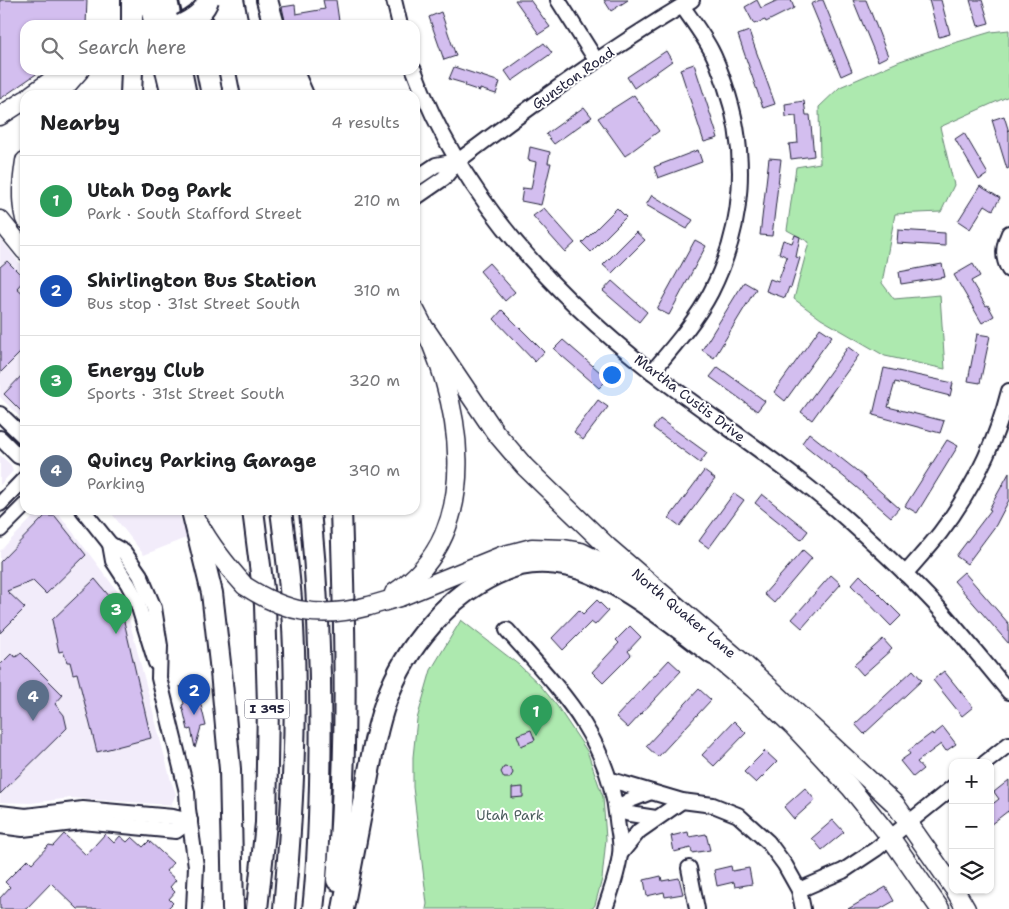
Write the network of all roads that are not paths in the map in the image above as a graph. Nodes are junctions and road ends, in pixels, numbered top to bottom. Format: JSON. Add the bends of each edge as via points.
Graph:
{"nodes":[{"id":1,"x":132,"y":0,"type":"edge"},
{"id":2,"x":149,"y":0,"type":"edge"},
{"id":3,"x":167,"y":0,"type":"edge"},
{"id":4,"x":190,"y":0,"type":"edge"},
{"id":5,"x":208,"y":0,"type":"edge"},
{"id":6,"x":214,"y":0,"type":"edge"},
{"id":7,"x":233,"y":0,"type":"edge"},
{"id":8,"x":267,"y":0,"type":"edge"},
{"id":9,"x":394,"y":0,"type":"edge"},
{"id":10,"x":558,"y":0,"type":"edge"},
{"id":11,"x":687,"y":3,"type":"edge"},
{"id":12,"x":132,"y":20,"type":"edge"},
{"id":13,"x":154,"y":20,"type":"edge"},
{"id":14,"x":171,"y":20,"type":"edge"},
{"id":15,"x":189,"y":20,"type":"edge"},
{"id":16,"x":195,"y":20,"type":"edge"},
{"id":17,"x":228,"y":20,"type":"edge"},
{"id":18,"x":237,"y":20,"type":"edge"},
{"id":19,"x":273,"y":20,"type":"edge"},
{"id":20,"x":399,"y":20,"type":"edge"},
{"id":21,"x":596,"y":60,"type":"junction"},
{"id":22,"x":59,"y":75,"type":"edge"},
{"id":23,"x":76,"y":75,"type":"edge"},
{"id":24,"x":132,"y":75,"type":"edge"},
{"id":25,"x":167,"y":75,"type":"edge"},
{"id":26,"x":182,"y":75,"type":"edge"},
{"id":27,"x":208,"y":75,"type":"edge"},
{"id":28,"x":253,"y":75,"type":"edge"},
{"id":29,"x":257,"y":75,"type":"edge"},
{"id":30,"x":294,"y":75,"type":"edge"},
{"id":31,"x":416,"y":75,"type":"edge"},
{"id":32,"x":266,"y":87,"type":"edge"},
{"id":33,"x":38,"y":90,"type":"edge"},
{"id":34,"x":62,"y":90,"type":"edge"},
{"id":35,"x":131,"y":90,"type":"edge"},
{"id":36,"x":171,"y":90,"type":"edge"},
{"id":37,"x":185,"y":90,"type":"edge"},
{"id":38,"x":211,"y":90,"type":"edge"},
{"id":39,"x":301,"y":90,"type":"edge"},
{"id":40,"x":20,"y":103,"type":"edge"},
{"id":41,"x":0,"y":116,"type":"edge"},
{"id":42,"x":458,"y":161,"type":"junction"},
{"id":43,"x":420,"y":176,"type":"edge"},
{"id":44,"x":420,"y":195,"type":"edge"},
{"id":45,"x":0,"y":220,"type":"edge"},
{"id":46,"x":1009,"y":234,"type":"edge"},
{"id":47,"x":20,"y":245,"type":"edge"},
{"id":48,"x":1009,"y":270,"type":"edge"},
{"id":49,"x":420,"y":319,"type":"edge"},
{"id":50,"x":426,"y":330,"type":"junction"},
{"id":51,"x":652,"y":372,"type":"junction"},
{"id":52,"x":1009,"y":392,"type":"edge"},
{"id":53,"x":0,"y":414,"type":"edge"},
{"id":54,"x":20,"y":433,"type":"edge"},
{"id":55,"x":0,"y":438,"type":"edge"},
{"id":56,"x":20,"y":457,"type":"edge"},
{"id":57,"x":20,"y":483,"type":"edge"},
{"id":58,"x":0,"y":504,"type":"edge"},
{"id":59,"x":20,"y":511,"type":"edge"},
{"id":60,"x":87,"y":515,"type":"edge"},
{"id":61,"x":193,"y":515,"type":"edge"},
{"id":62,"x":194,"y":515,"type":"edge"},
{"id":63,"x":254,"y":515,"type":"edge"},
{"id":64,"x":282,"y":515,"type":"edge"},
{"id":65,"x":311,"y":515,"type":"edge"},
{"id":66,"x":341,"y":515,"type":"edge"},
{"id":67,"x":0,"y":530,"type":"edge"},
{"id":68,"x":905,"y":574,"type":"junction"},
{"id":69,"x":369,"y":606,"type":"junction"},
{"id":70,"x":507,"y":630,"type":"dead end"},
{"id":71,"x":713,"y":654,"type":"junction"},
{"id":72,"x":1009,"y":692,"type":"edge"},
{"id":73,"x":1009,"y":744,"type":"edge"},
{"id":74,"x":990,"y":759,"type":"edge"},
{"id":75,"x":611,"y":780,"type":"junction"},
{"id":76,"x":949,"y":790,"type":"edge"},
{"id":77,"x":651,"y":792,"type":"junction"},
{"id":78,"x":682,"y":800,"type":"junction"},
{"id":79,"x":616,"y":810,"type":"junction"},
{"id":80,"x":0,"y":813,"type":"edge"},
{"id":81,"x":656,"y":818,"type":"junction"},
{"id":82,"x":190,"y":821,"type":"junction"},
{"id":83,"x":908,"y":822,"type":"junction"},
{"id":84,"x":0,"y":826,"type":"edge"},
{"id":85,"x":890,"y":837,"type":"junction"},
{"id":86,"x":621,"y":852,"type":"junction"},
{"id":87,"x":689,"y":868,"type":"dead end"},
{"id":88,"x":949,"y":882,"type":"edge"},
{"id":89,"x":799,"y":890,"type":"junction"},
{"id":90,"x":957,"y":894,"type":"edge"},
{"id":91,"x":194,"y":909,"type":"edge"},
{"id":92,"x":233,"y":909,"type":"edge"},
{"id":93,"x":258,"y":909,"type":"edge"},
{"id":94,"x":284,"y":909,"type":"edge"},
{"id":95,"x":313,"y":909,"type":"edge"},
{"id":96,"x":334,"y":909,"type":"edge"},
{"id":97,"x":343,"y":909,"type":"edge"},
{"id":98,"x":605,"y":909,"type":"edge"},
{"id":99,"x":697,"y":909,"type":"edge"},
{"id":100,"x":803,"y":909,"type":"edge"},
{"id":101,"x":940,"y":909,"type":"edge"},
{"id":102,"x":966,"y":909,"type":"edge"}],
"edges":[{"from":1,"to":12,"type":"highway"},
{"from":2,"to":13,"type":"highway"},
{"from":3,"to":14,"type":"highway"},
{"from":4,"to":16,"type":"highway"},
{"from":5,"to":15,"type":"highway","bridge":true,"via":[[199,14]]},
{"from":6,"to":17,"type":"highway"},
{"from":7,"to":18,"type":"highway"},
{"from":8,"to":19,"type":"highway"},
{"from":9,"to":20,"type":"street"},
{"from":10,"to":21,"type":"street"},
{"from":11,"to":21,"type":"street","name":"Gunston Road"},
{"from":11,"to":51,"type":"street","via":[[719,67],[735,115],[741,160],[740,190],[722,268],[710,293],[685,332]]},
{"from":21,"to":42,"type":"street","name":"Gunston Road"},
{"from":22,"to":33,"type":"main road"},
{"from":23,"to":34,"type":"main road"},
{"from":24,"to":35,"type":"highway"},
{"from":25,"to":36,"type":"highway"},
{"from":26,"to":37,"type":"highway"},
{"from":27,"to":38,"type":"highway"},
{"from":28,"to":32,"type":"highway"},
{"from":29,"to":32,"type":"highway"},
{"from":30,"to":39,"type":"highway"},
{"from":31,"to":42,"type":"street","name":"Martha Custis Drive"},
{"from":40,"to":41,"type":"main road"},
{"from":42,"to":43,"type":"street","name":"Gunston Road","via":[[436,165]]},
{"from":42,"to":44,"type":"street","name":"Gunston Road","via":[[444,178]]},
{"from":42,"to":51,"type":"street","name":"Martha Custis Drive","via":[[486,204],[532,261],[583,313]]},
{"from":45,"to":47,"type":"main road"},
{"from":46,"to":48,"type":"street","via":[[1003,254]]},
{"from":49,"to":50,"type":"main road"},
{"from":50,"to":69,"type":"main road","via":[[455,419],[457,478],[452,510],[437,549],[420,572],[398,590]]},
{"from":50,"to":83,"type":"main road","name":"North Quaker Lane","via":[[495,432],[525,467],[614,553],[762,680],[896,804]]},
{"from":51,"to":68,"type":"street","name":"Martha Custis Drive","via":[[781,466],[850,522]]},
{"from":52,"to":68,"type":"street","via":[[997,432],[965,496],[941,532]]},
{"from":53,"to":54,"type":"street"},
{"from":55,"to":56,"type":"street"},
{"from":57,"to":58,"type":"street"},
{"from":59,"to":67,"type":"street"},
{"from":60,"to":82,"type":"street","via":[[110,544],[124,552],[140,575],[154,608],[160,646],[159,671],[187,792]]},
{"from":61,"to":92,"type":"highway","via":[[212,592],[221,672],[230,769]]},
{"from":62,"to":69,"type":"main road","bridge":true,"via":[[224,564],[245,586],[266,599],[302,611],[330,614]]},
{"from":63,"to":93,"type":"highway","number":"I 395","via":[[265,605],[268,705],[266,823]]},
{"from":64,"to":94,"type":"highway","via":[[293,628],[295,706]]},
{"from":65,"to":95,"type":"highway","via":[[316,565],[322,713],[318,869]]},
{"from":66,"to":96,"type":"highway","via":[[345,635],[342,796]]},
{"from":68,"to":72,"type":"street","name":"Martha Custis Drive"},
{"from":69,"to":71,"type":"main road","name":"North Quaker Lane","via":[[400,597],[501,556],[532,548],[564,549],[581,552],[605,564]]},
{"from":70,"to":75,"type":"street","via":[[567,698],[597,745]]},
{"from":71,"to":85,"type":"main road","name":"North Quaker Lane","via":[[794,727],[850,787]]},
{"from":71,"to":97,"type":"highway","via":[[632,596],[600,577],[570,566],[523,563],[496,573],[466,590],[419,638],[390,686],[373,746]]},
{"from":73,"to":74,"type":"street"},
{"from":75,"to":77,"type":"street"},
{"from":75,"to":79,"type":"street"},
{"from":76,"to":83,"type":"street"},
{"from":77,"to":78,"type":"street"},
{"from":77,"to":79,"type":"street","via":[[628,801]]},
{"from":78,"to":81,"type":"street"},
{"from":78,"to":89,"type":"street","via":[[720,807],[747,821],[778,855]]},
{"from":79,"to":81,"type":"street"},
{"from":79,"to":86,"type":"street"},
{"from":80,"to":82,"type":"street","via":[[26,816],[83,809]]},
{"from":81,"to":86,"type":"street","via":[[639,831]]},
{"from":82,"to":84,"type":"street","via":[[176,831],[82,822],[23,829]]},
{"from":82,"to":91,"type":"street","via":[[196,866]]},
{"from":83,"to":85,"type":"street"},
{"from":83,"to":88,"type":"main road","name":"North Quaker Lane"},
{"from":85,"to":89,"type":"street","via":[[842,871]]},
{"from":85,"to":101,"type":"main road","name":"North Quaker Lane"},
{"from":86,"to":98,"type":"street"},
{"from":87,"to":99,"type":"street"},
{"from":89,"to":100,"type":"street"},
{"from":90,"to":102,"type":"main road","name":"North Quaker Lane"}]}
